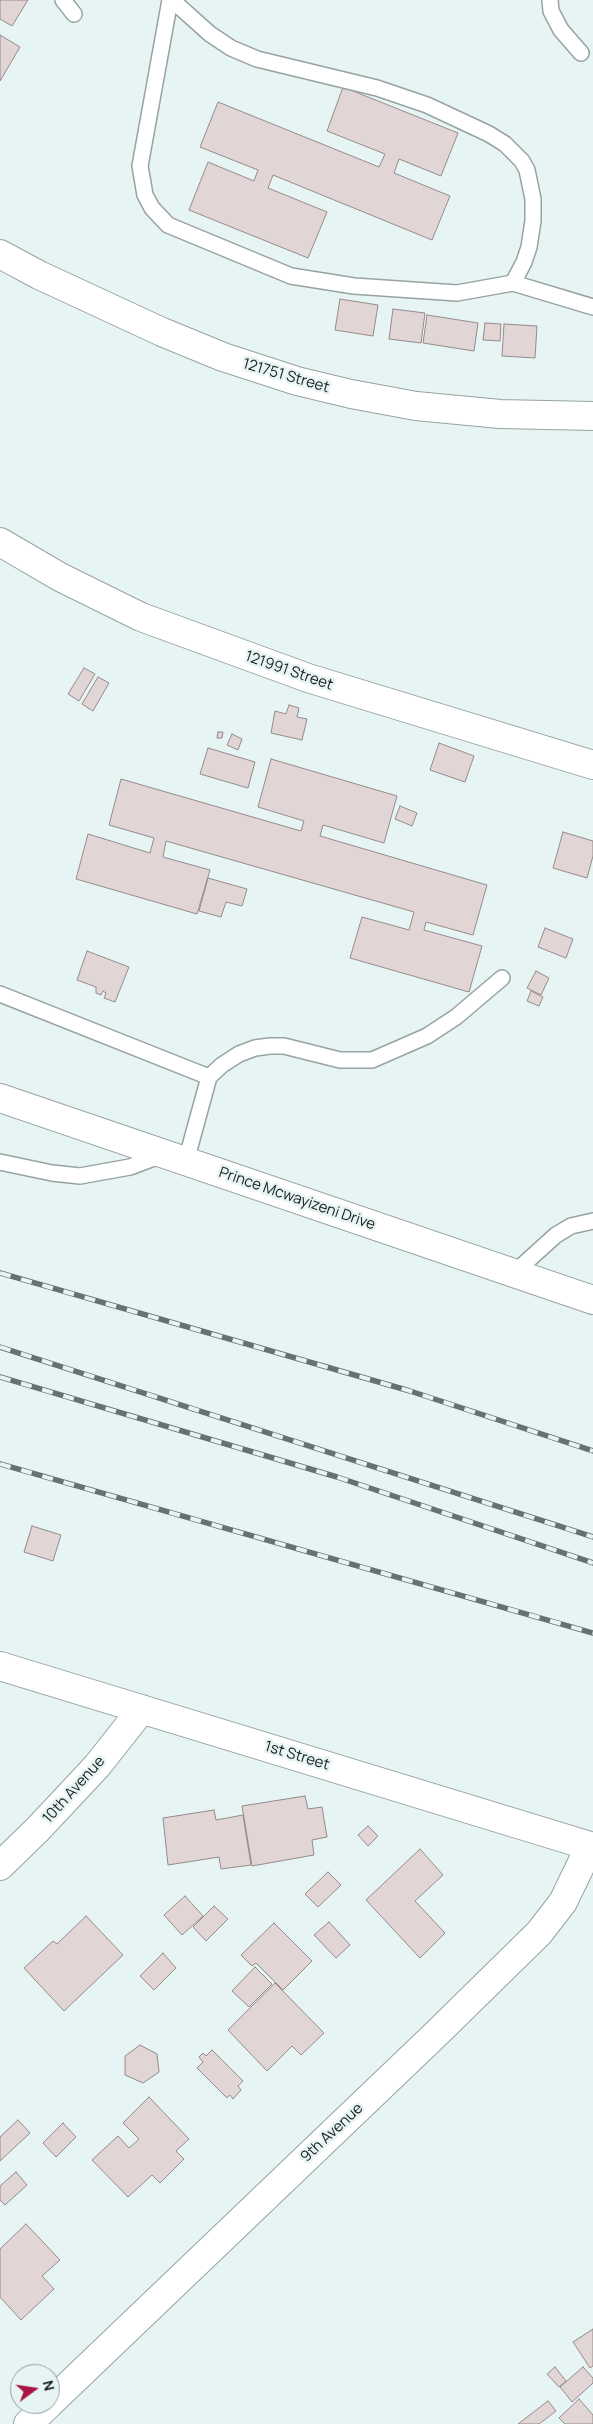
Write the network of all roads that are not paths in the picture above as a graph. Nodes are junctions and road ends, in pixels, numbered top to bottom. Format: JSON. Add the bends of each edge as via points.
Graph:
{"nodes":[{"id":1,"x":63,"y":0,"type":"edge"},
{"id":2,"x":171,"y":0,"type":"edge"},
{"id":3,"x":550,"y":0,"type":"edge"},
{"id":4,"x":74,"y":14,"type":"dead end"},
{"id":5,"x":581,"y":53,"type":"dead end"},
{"id":6,"x":0,"y":254,"type":"edge"},
{"id":7,"x":513,"y":283,"type":"junction"},
{"id":8,"x":593,"y":307,"type":"edge"},
{"id":9,"x":593,"y":416,"type":"edge"},
{"id":10,"x":0,"y":542,"type":"edge"},
{"id":11,"x":593,"y":765,"type":"edge"},
{"id":12,"x":502,"y":978,"type":"dead end"},
{"id":13,"x":0,"y":994,"type":"edge"},
{"id":14,"x":209,"y":1077,"type":"junction"},
{"id":15,"x":0,"y":1098,"type":"edge"},
{"id":16,"x":175,"y":1158,"type":"junction"},
{"id":17,"x":0,"y":1162,"type":"edge"},
{"id":18,"x":593,"y":1221,"type":"edge"},
{"id":19,"x":514,"y":1273,"type":"junction"},
{"id":20,"x":593,"y":1300,"type":"edge"},
{"id":21,"x":0,"y":1666,"type":"edge"},
{"id":22,"x":142,"y":1709,"type":"junction"},
{"id":23,"x":592,"y":1847,"type":"edge"},
{"id":24,"x":0,"y":1866,"type":"edge"},
{"id":25,"x":60,"y":2393,"type":"edge"},
{"id":26,"x":38,"y":2414,"type":"edge"},
{"id":27,"x":28,"y":2424,"type":"edge"}],
"edges":[{"from":1,"to":4,"type":"lane"},
{"from":2,"to":7,"type":"lane","via":[[210,34],[258,60],[377,88],[427,105],[505,144],[527,170],[533,199],[529,247]]},
{"from":2,"to":7,"type":"lane","via":[[140,166],[145,195],[168,225],[291,276],[354,286],[457,292]]},
{"from":3,"to":5,"type":"lane","via":[[556,21]]},
{"from":6,"to":9,"type":"street","name":"121751 Street","via":[[39,276],[162,332],[223,357],[297,381],[416,406],[500,414]]},
{"from":7,"to":8,"type":"lane"},
{"from":10,"to":11,"type":"street","name":"121991 Street","via":[[60,577],[150,621],[308,678]]},
{"from":12,"to":14,"type":"lane","via":[[456,1017],[427,1036],[372,1060],[340,1060],[284,1046],[270,1046],[239,1054]]},
{"from":13,"to":14,"type":"lane"},
{"from":14,"to":16,"type":"lane"},
{"from":15,"to":16,"type":"street","name":"Prince Mcwayizeni Drive"},
{"from":16,"to":17,"type":"lane","via":[[80,1176]]},
{"from":16,"to":19,"type":"street","name":"Prince Mcwayizeni Drive"},
{"from":18,"to":19,"type":"lane","via":[[571,1226],[556,1235]]},
{"from":19,"to":20,"type":"street","name":"Prince Mcwayizeni Drive"},
{"from":21,"to":22,"type":"street","name":"1st Street"},
{"from":22,"to":23,"type":"street","name":"1st Street"},
{"from":22,"to":24,"type":"street","name":"10th Avenue","via":[[96,1766]]},
{"from":23,"to":25,"type":"street","name":"9th Avenue","via":[[563,1902],[539,1933]]},
{"from":26,"to":27,"type":"street","name":"9th Avenue"}]}
